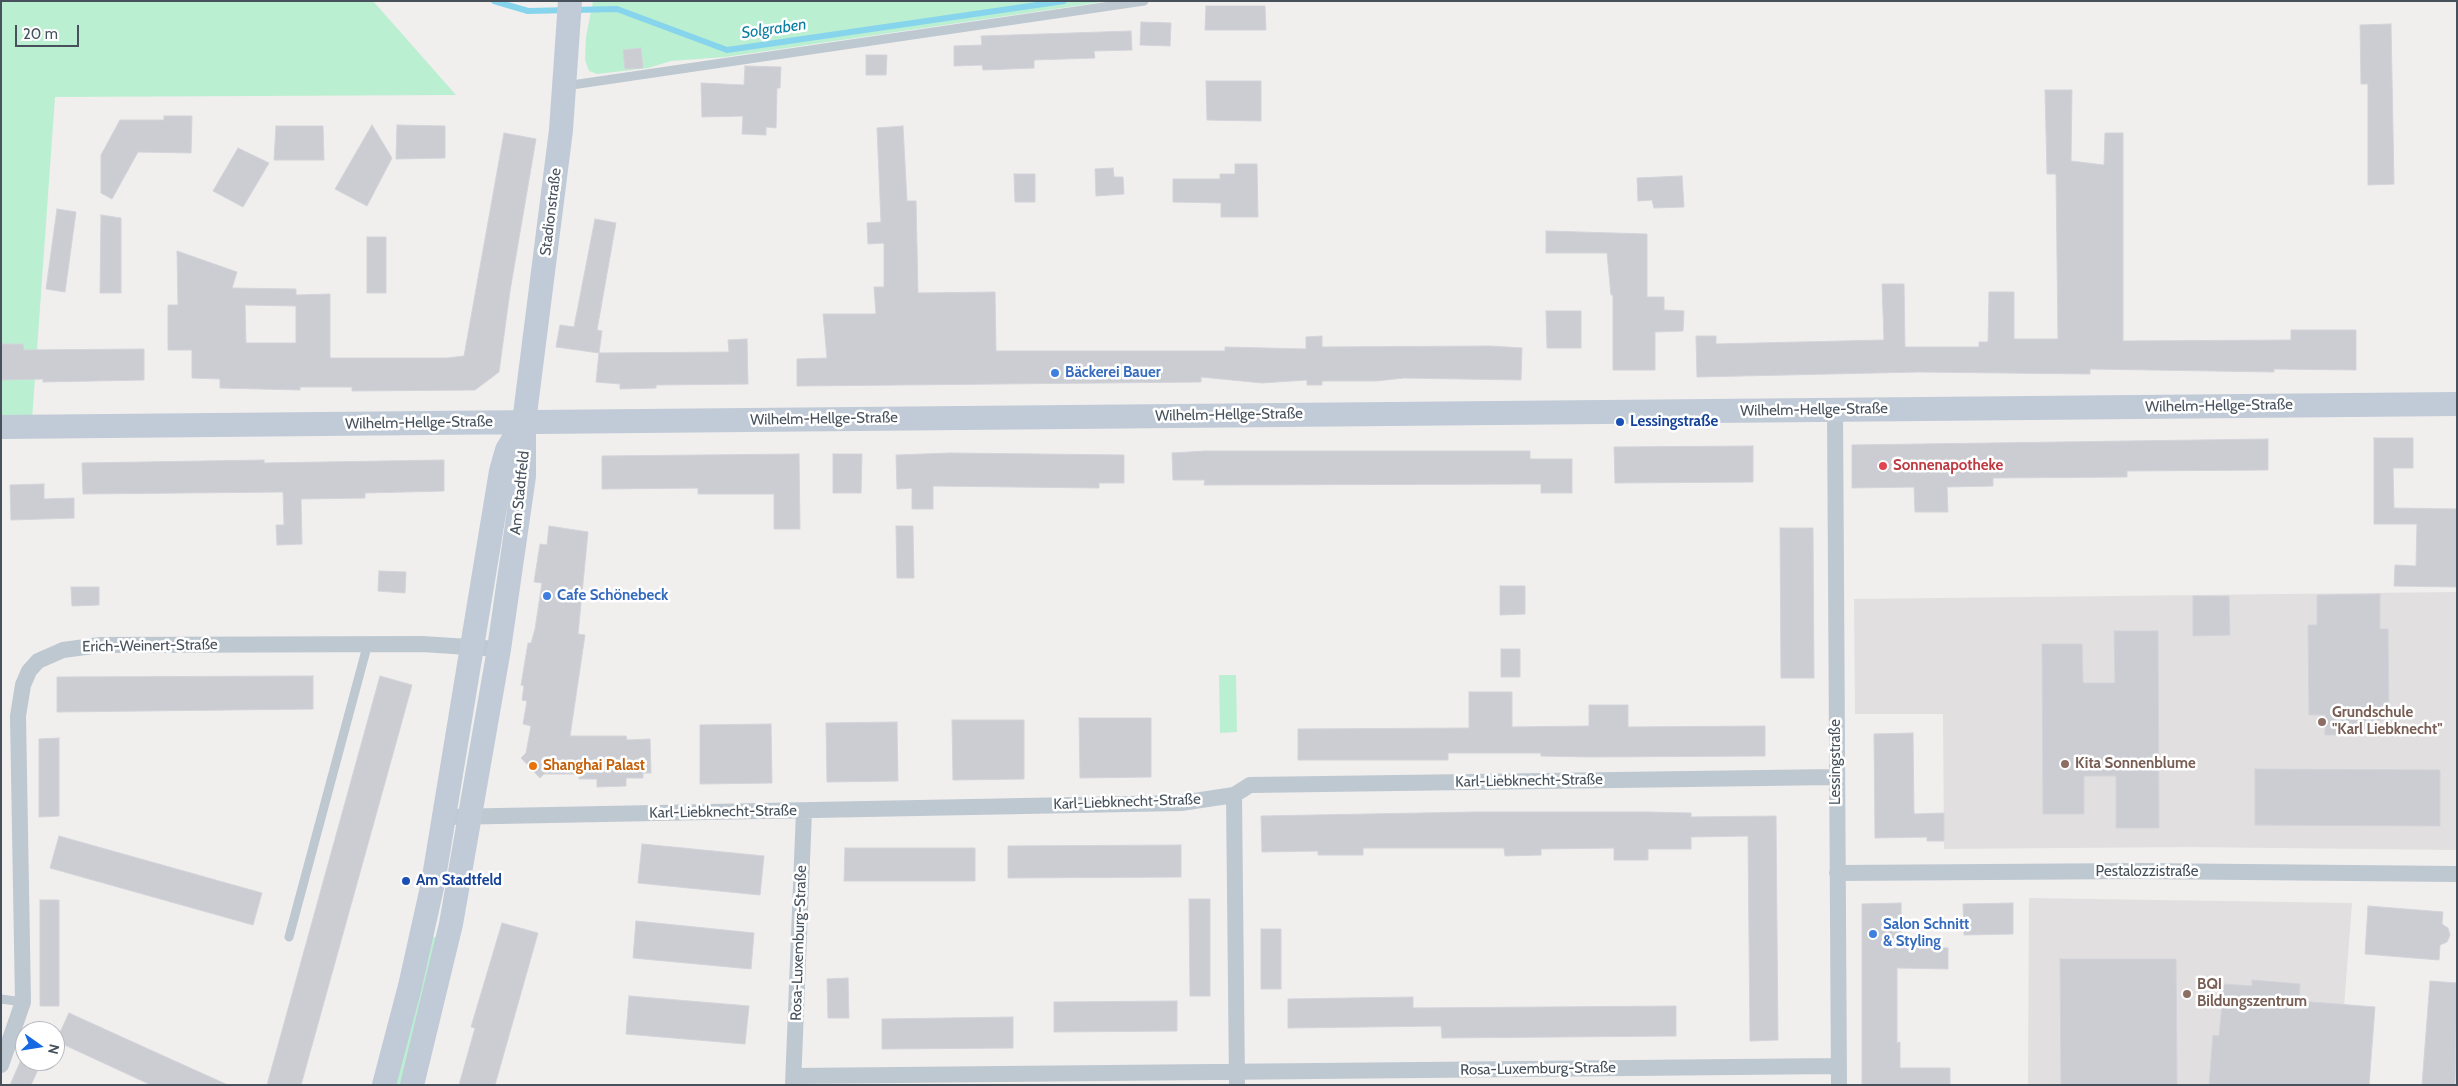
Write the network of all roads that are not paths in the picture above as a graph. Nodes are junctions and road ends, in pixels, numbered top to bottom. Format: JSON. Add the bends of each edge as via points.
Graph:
{"nodes":[{"id":1,"x":1144,"y":1,"type":"edge"},
{"id":2,"x":570,"y":9,"type":"edge"},
{"id":3,"x":564,"y":86,"type":"junction"},
{"id":4,"x":2457,"y":404,"type":"edge"},
{"id":5,"x":1835,"y":409,"type":"junction"},
{"id":6,"x":524,"y":422,"type":"junction"},
{"id":7,"x":1,"y":427,"type":"edge"},
{"id":8,"x":368,"y":643,"type":"junction"},
{"id":9,"x":474,"y":646,"type":"junction"},
{"id":10,"x":499,"y":648,"type":"junction"},
{"id":11,"x":1836,"y":777,"type":"junction"},
{"id":12,"x":1234,"y":795,"type":"junction"},
{"id":13,"x":804,"y":810,"type":"junction"},
{"id":14,"x":446,"y":817,"type":"junction"},
{"id":15,"x":470,"y":817,"type":"junction"},
{"id":16,"x":1837,"y":873,"type":"junction"},
{"id":17,"x":2457,"y":874,"type":"edge"},
{"id":18,"x":289,"y":937,"type":"dead end"},
{"id":19,"x":1,"y":999,"type":"edge"},
{"id":20,"x":24,"y":1002,"type":"junction"},
{"id":21,"x":1,"y":1065,"type":"edge"},
{"id":22,"x":1839,"y":1066,"type":"junction"},
{"id":23,"x":1237,"y":1078,"type":"edge"},
{"id":24,"x":794,"y":1080,"type":"edge"},
{"id":25,"x":384,"y":1085,"type":"edge"},
{"id":26,"x":412,"y":1085,"type":"edge"},
{"id":27,"x":1839,"y":1085,"type":"edge"}],
"edges":[{"from":1,"to":3,"type":"lane"},
{"from":2,"to":3,"type":"main road","name":"Stadionstraße"},
{"from":3,"to":6,"type":"main road","name":"Stadionstraße"},
{"from":4,"to":5,"type":"main road","name":"Wilhelm-Hellge-Straße"},
{"from":5,"to":6,"type":"main road","name":"Wilhelm-Hellge-Straße"},
{"from":5,"to":11,"type":"street","name":"Lessingstraße"},
{"from":6,"to":7,"type":"main road","name":"Wilhelm-Hellge-Straße"},
{"from":6,"to":9,"type":"main road","name":"Am Stadtfeld","via":[[507,450],[501,471]]},
{"from":6,"to":10,"type":"main road","name":"Am Stadtfeld","via":[[524,476]]},
{"from":8,"to":9,"type":"street","name":"Erich-Weinert-Straße"},
{"from":8,"to":18,"type":"lane"},
{"from":8,"to":20,"type":"street","name":"Erich-Weinert-Straße","via":[[82,646],[50,654],[38,661],[22,685],[18,716]]},
{"from":9,"to":10,"type":"street","name":"Erich-Weinert-Straße"},
{"from":9,"to":14,"type":"main road","name":"Am Stadtfeld"},
{"from":10,"to":15,"type":"main road","name":"Am Stadtfeld"},
{"from":11,"to":12,"type":"street","name":"Karl-Liebknecht-Straße","via":[[1250,785]]},
{"from":11,"to":16,"type":"street","name":"Lessingstraße"},
{"from":12,"to":13,"type":"street","name":"Karl-Liebknecht-Straße","via":[[1181,803]]},
{"from":12,"to":23,"type":"street"},
{"from":13,"to":15,"type":"street","name":"Karl-Liebknecht-Straße"},
{"from":13,"to":24,"type":"street","name":"Rosa-Luxemburg-Straße"},
{"from":14,"to":15,"type":"street","name":"Karl-Liebknecht-Straße"},
{"from":14,"to":25,"type":"main road","name":"Am Stadtfeld","via":[[410,986]]},
{"from":15,"to":26,"type":"main road","name":"Am Stadtfeld","via":[[451,924]]},
{"from":16,"to":17,"type":"street","name":"Pestalozzistraße","via":[[2149,871]]},
{"from":16,"to":22,"type":"street","name":"Lessingstraße"},
{"from":19,"to":20,"type":"lane"},
{"from":20,"to":21,"type":"street","name":"Erich-Weinert-Straße"},
{"from":22,"to":23,"type":"street","name":"Rosa-Luxemburg-Straße"},
{"from":22,"to":27,"type":"street","name":"Lessingstraße"},
{"from":23,"to":24,"type":"street","name":"Rosa-Luxemburg-Straße"}]}
